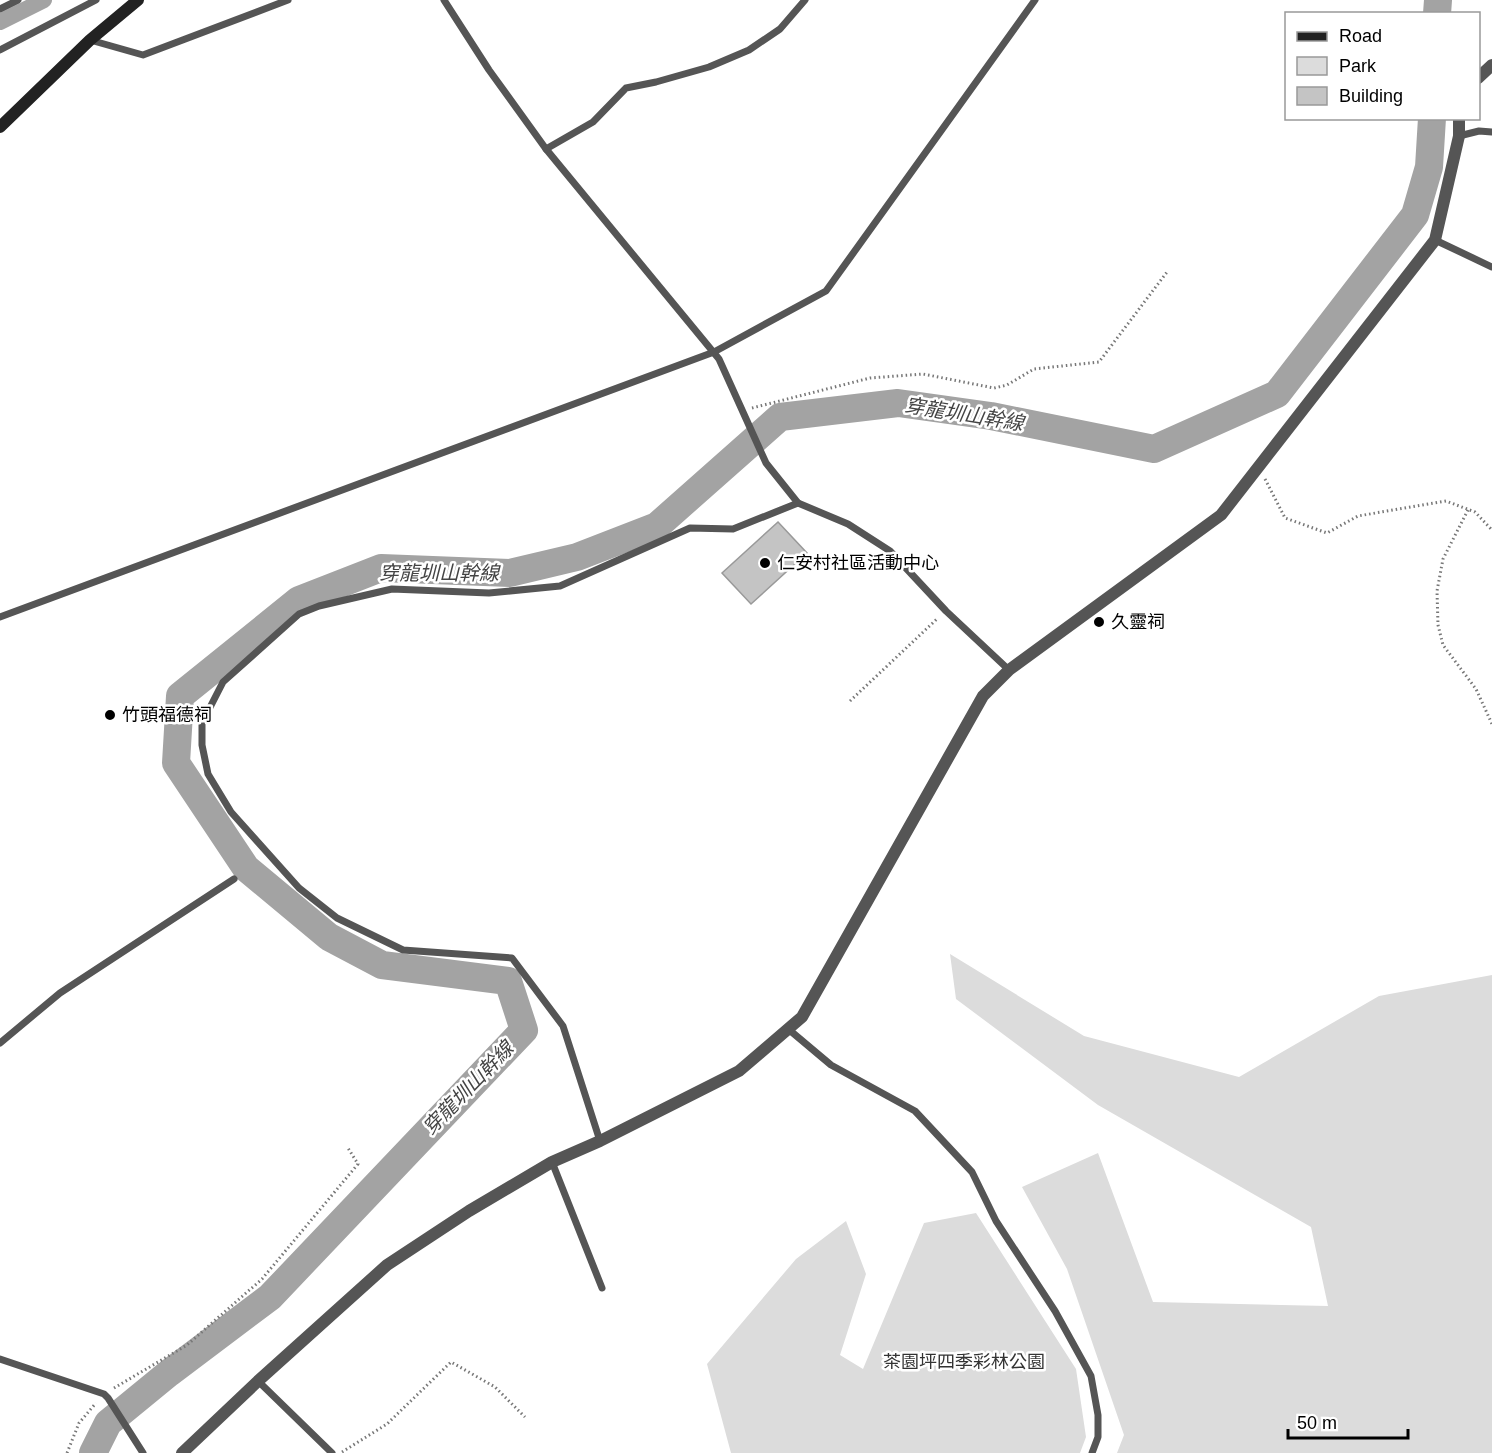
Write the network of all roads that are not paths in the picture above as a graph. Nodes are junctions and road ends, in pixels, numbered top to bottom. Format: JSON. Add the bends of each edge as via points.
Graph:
{"nodes":[{"id":1,"x":18,"y":0,"type":"edge"},
{"id":2,"x":96,"y":0,"type":"edge"},
{"id":3,"x":138,"y":0,"type":"edge"},
{"id":4,"x":288,"y":0,"type":"edge"},
{"id":5,"x":444,"y":0,"type":"edge"},
{"id":6,"x":805,"y":0,"type":"edge"},
{"id":7,"x":1035,"y":0,"type":"edge"},
{"id":8,"x":0,"y":9,"type":"edge"},
{"id":9,"x":90,"y":39,"type":"junction"},
{"id":10,"x":0,"y":50,"type":"edge"},
{"id":11,"x":1492,"y":65,"type":"edge"},
{"id":12,"x":1480,"y":77,"type":"edge"},
{"id":13,"x":1459,"y":120,"type":"edge"},
{"id":14,"x":0,"y":127,"type":"edge"},
{"id":15,"x":1492,"y":132,"type":"edge"},
{"id":16,"x":1459,"y":136,"type":"junction"},
{"id":17,"x":546,"y":150,"type":"junction"},
{"id":18,"x":1435,"y":240,"type":"junction"},
{"id":19,"x":1492,"y":267,"type":"edge"},
{"id":20,"x":714,"y":352,"type":"junction"},
{"id":21,"x":798,"y":503,"type":"junction"},
{"id":22,"x":0,"y":617,"type":"edge"},
{"id":23,"x":1009,"y":670,"type":"junction"},
{"id":24,"x":234,"y":879,"type":"dead end"},
{"id":25,"x":787,"y":1028,"type":"junction"},
{"id":26,"x":0,"y":1043,"type":"edge"},
{"id":27,"x":600,"y":1141,"type":"junction"},
{"id":28,"x":552,"y":1162,"type":"junction"},
{"id":29,"x":602,"y":1288,"type":"dead end"},
{"id":30,"x":0,"y":1359,"type":"edge"},
{"id":31,"x":258,"y":1381,"type":"junction"},
{"id":32,"x":143,"y":1453,"type":"edge"},
{"id":33,"x":182,"y":1453,"type":"edge"},
{"id":34,"x":332,"y":1453,"type":"edge"},
{"id":35,"x":1092,"y":1453,"type":"edge"}],
"edges":[{"from":1,"to":8,"type":"lane"},
{"from":2,"to":10,"type":"lane"},
{"from":3,"to":9,"type":"main road"},
{"from":4,"to":9,"type":"lane","via":[[143,55]]},
{"from":5,"to":17,"type":"lane"},
{"from":6,"to":17,"type":"lane","via":[[780,29],[749,50],[709,67],[626,88],[593,122]]},
{"from":7,"to":20,"type":"lane","via":[[826,291]]},
{"from":9,"to":14,"type":"main road"},
{"from":11,"to":12,"type":"street"},
{"from":13,"to":16,"type":"street"},
{"from":15,"to":16,"type":"lane"},
{"from":16,"to":18,"type":"street"},
{"from":17,"to":20,"type":"lane"},
{"from":18,"to":19,"type":"lane"},
{"from":18,"to":23,"type":"street","via":[[1221,515]]},
{"from":20,"to":21,"type":"lane","via":[[766,464]]},
{"from":20,"to":22,"type":"lane"},
{"from":21,"to":23,"type":"lane","via":[[848,524],[890,551]]},
{"from":21,"to":27,"type":"lane","via":[[733,529],[690,528],[560,586],[489,593],[392,589],[319,606],[299,614],[223,682],[202,723],[208,774],[231,812],[299,888],[337,918],[403,950],[512,958],[563,1026]]},
{"from":23,"to":25,"type":"street","via":[[984,696],[801,1017]]},
{"from":24,"to":26,"type":"lane","via":[[60,993]]},
{"from":25,"to":27,"type":"street","via":[[739,1071]]},
{"from":25,"to":35,"type":"lane","via":[[831,1065],[915,1111],[972,1172],[996,1221],[1055,1311],[1091,1376],[1098,1415],[1098,1437]]},
{"from":27,"to":28,"type":"street"},
{"from":28,"to":29,"type":"lane"},
{"from":28,"to":31,"type":"street","via":[[387,1265]]},
{"from":30,"to":32,"type":"lane","via":[[106,1396]]},
{"from":31,"to":33,"type":"street"},
{"from":31,"to":34,"type":"lane"}]}
